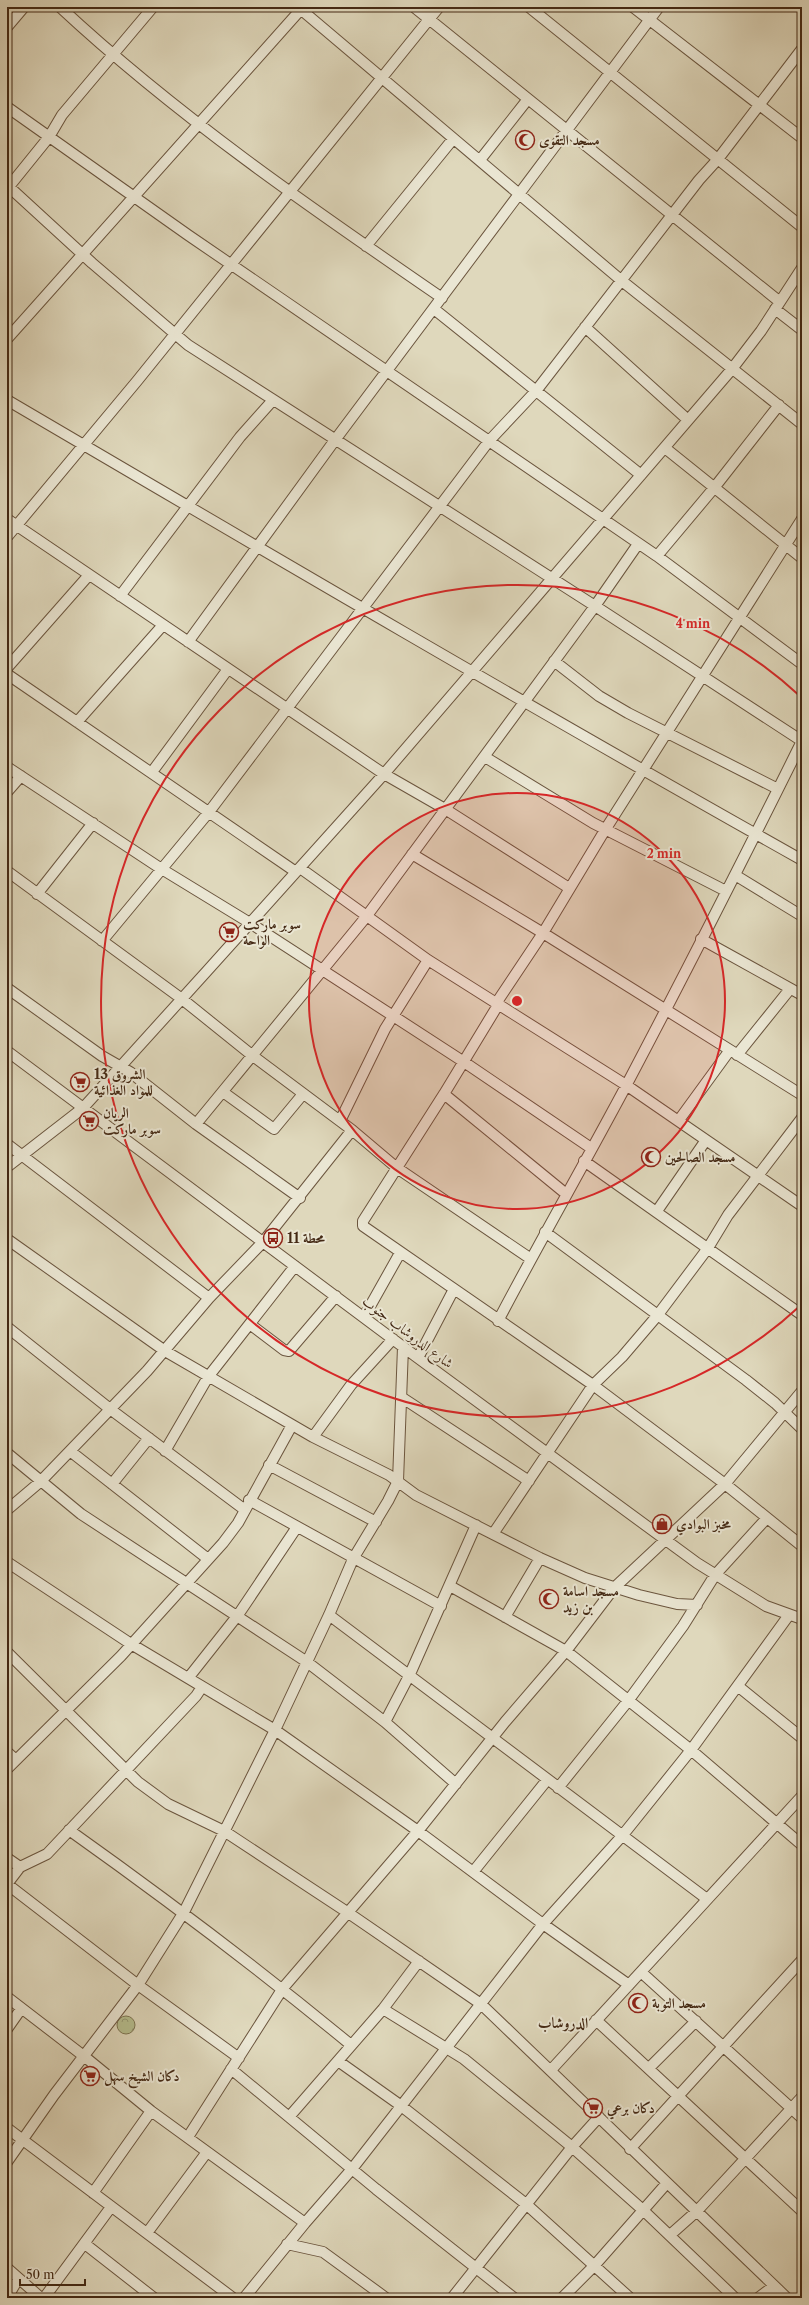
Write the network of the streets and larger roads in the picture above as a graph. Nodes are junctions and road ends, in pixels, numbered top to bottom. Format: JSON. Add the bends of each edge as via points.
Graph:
{"nodes":[{"id":1,"x":24,"y":7,"type":"edge"},
{"id":2,"x":60,"y":7,"type":"edge"},
{"id":3,"x":153,"y":7,"type":"edge"},
{"id":4,"x":414,"y":7,"type":"edge"},
{"id":5,"x":439,"y":7,"type":"edge"},
{"id":6,"x":529,"y":7,"type":"edge"},
{"id":7,"x":633,"y":7,"type":"edge"},
{"id":8,"x":659,"y":7,"type":"edge"},
{"id":9,"x":301,"y":8,"type":"edge"},
{"id":10,"x":429,"y":19,"type":"junction"},
{"id":11,"x":650,"y":20,"type":"junction"},
{"id":12,"x":7,"y":27,"type":"edge"},
{"id":13,"x":801,"y":51,"type":"edge"},
{"id":14,"x":112,"y":56,"type":"junction"},
{"id":15,"x":610,"y":72,"type":"junction"},
{"id":16,"x":383,"y":76,"type":"junction"},
{"id":17,"x":528,"y":99,"type":"junction"},
{"id":18,"x":760,"y":104,"type":"junction"},
{"id":19,"x":7,"y":107,"type":"edge"},
{"id":20,"x":199,"y":123,"type":"junction"},
{"id":21,"x":566,"y":131,"type":"junction"},
{"id":22,"x":49,"y":137,"type":"junction"},
{"id":23,"x":802,"y":138,"type":"edge"},
{"id":24,"x":452,"y":139,"type":"junction"},
{"id":25,"x":718,"y":159,"type":"junction"},
{"id":26,"x":480,"y":160,"type":"junction"},
{"id":27,"x":8,"y":187,"type":"edge"},
{"id":28,"x":289,"y":190,"type":"junction"},
{"id":29,"x":520,"y":194,"type":"junction"},
{"id":30,"x":134,"y":195,"type":"junction"},
{"id":31,"x":672,"y":216,"type":"junction"},
{"id":32,"x":802,"y":227,"type":"edge"},
{"id":33,"x":366,"y":246,"type":"junction"},
{"id":34,"x":83,"y":255,"type":"junction"},
{"id":35,"x":230,"y":263,"type":"junction"},
{"id":36,"x":802,"y":268,"type":"edge"},
{"id":37,"x":622,"y":281,"type":"junction"},
{"id":38,"x":442,"y":298,"type":"junction"},
{"id":39,"x":777,"y":305,"type":"junction"},
{"id":40,"x":434,"y":309,"type":"junction"},
{"id":41,"x":586,"y":326,"type":"junction"},
{"id":42,"x":802,"y":330,"type":"edge"},
{"id":43,"x":174,"y":334,"type":"junction"},
{"id":44,"x":7,"y":339,"type":"edge"},
{"id":45,"x":732,"y":369,"type":"junction"},
{"id":46,"x":387,"y":372,"type":"junction"},
{"id":47,"x":536,"y":390,"type":"junction"},
{"id":48,"x":7,"y":400,"type":"edge"},
{"id":49,"x":273,"y":400,"type":"junction"},
{"id":50,"x":778,"y":405,"type":"junction"},
{"id":51,"x":688,"y":420,"type":"junction"},
{"id":52,"x":802,"y":424,"type":"edge"},
{"id":53,"x":335,"y":440,"type":"junction"},
{"id":54,"x":489,"y":441,"type":"junction"},
{"id":55,"x":84,"y":445,"type":"junction"},
{"id":56,"x":665,"y":448,"type":"junction"},
{"id":57,"x":641,"y":475,"type":"junction"},
{"id":58,"x":714,"y":488,"type":"junction"},
{"id":59,"x":438,"y":506,"type":"junction"},
{"id":60,"x":188,"y":507,"type":"junction"},
{"id":61,"x":7,"y":519,"type":"edge"},
{"id":62,"x":602,"y":519,"type":"junction"},
{"id":63,"x":802,"y":519,"type":"edge"},
{"id":64,"x":17,"y":526,"type":"junction"},
{"id":65,"x":7,"y":537,"type":"edge"},
{"id":66,"x":638,"y":544,"type":"junction"},
{"id":67,"x":786,"y":545,"type":"junction"},
{"id":68,"x":258,"y":546,"type":"junction"},
{"id":69,"x":657,"y":556,"type":"junction"},
{"id":70,"x":802,"y":558,"type":"edge"},
{"id":71,"x":89,"y":575,"type":"junction"},
{"id":72,"x":551,"y":578,"type":"junction"},
{"id":73,"x":120,"y":596,"type":"junction"},
{"id":74,"x":362,"y":606,"type":"junction"},
{"id":75,"x":596,"y":606,"type":"junction"},
{"id":76,"x":739,"y":618,"type":"junction"},
{"id":77,"x":163,"y":625,"type":"junction"},
{"id":78,"x":188,"y":642,"type":"junction"},
{"id":79,"x":554,"y":661,"type":"junction"},
{"id":80,"x":802,"y":664,"type":"edge"},
{"id":81,"x":7,"y":668,"type":"edge"},
{"id":82,"x":228,"y":669,"type":"junction"},
{"id":83,"x":470,"y":672,"type":"junction"},
{"id":84,"x":7,"y":674,"type":"edge"},
{"id":85,"x":703,"y":677,"type":"junction"},
{"id":86,"x":524,"y":702,"type":"junction"},
{"id":87,"x":286,"y":708,"type":"junction"},
{"id":88,"x":77,"y":722,"type":"junction"},
{"id":89,"x":667,"y":733,"type":"junction"},
{"id":90,"x":802,"y":741,"type":"edge"},
{"id":91,"x":485,"y":757,"type":"junction"},
{"id":92,"x":7,"y":767,"type":"edge"},
{"id":93,"x":644,"y":770,"type":"junction"},
{"id":94,"x":152,"y":772,"type":"junction"},
{"id":95,"x":384,"y":774,"type":"junction"},
{"id":96,"x":21,"y":776,"type":"junction"},
{"id":97,"x":778,"y":789,"type":"junction"},
{"id":98,"x":7,"y":792,"type":"edge"},
{"id":99,"x":445,"y":809,"type":"junction"},
{"id":100,"x":209,"y":812,"type":"junction"},
{"id":101,"x":93,"y":823,"type":"junction"},
{"id":102,"x":605,"y":830,"type":"junction"},
{"id":103,"x":756,"y":834,"type":"junction"},
{"id":104,"x":412,"y":854,"type":"junction"},
{"id":105,"x":802,"y":860,"type":"edge"},
{"id":106,"x":160,"y":868,"type":"junction"},
{"id":107,"x":298,"y":870,"type":"junction"},
{"id":108,"x":7,"y":871,"type":"edge"},
{"id":109,"x":735,"y":875,"type":"junction"},
{"id":110,"x":570,"y":888,"type":"junction"},
{"id":111,"x":726,"y":891,"type":"junction"},
{"id":112,"x":37,"y":894,"type":"junction"},
{"id":113,"x":802,"y":916,"type":"edge"},
{"id":114,"x":366,"y":917,"type":"junction"},
{"id":115,"x":250,"y":923,"type":"junction"},
{"id":116,"x":543,"y":933,"type":"junction"},
{"id":117,"x":701,"y":939,"type":"junction"},
{"id":118,"x":102,"y":941,"type":"junction"},
{"id":119,"x":428,"y":960,"type":"junction"},
{"id":120,"x":322,"y":971,"type":"junction"},
{"id":121,"x":7,"y":988,"type":"edge"},
{"id":122,"x":790,"y":989,"type":"junction"},
{"id":123,"x":802,"y":995,"type":"edge"},
{"id":124,"x":182,"y":999,"type":"junction"},
{"id":125,"x":498,"y":1005,"type":"junction"},
{"id":126,"x":665,"y":1010,"type":"junction"},
{"id":127,"x":392,"y":1017,"type":"junction"},
{"id":128,"x":7,"y":1051,"type":"edge"},
{"id":129,"x":734,"y":1052,"type":"junction"},
{"id":130,"x":253,"y":1056,"type":"junction"},
{"id":131,"x":464,"y":1062,"type":"junction"},
{"id":132,"x":120,"y":1066,"type":"junction"},
{"id":133,"x":626,"y":1085,"type":"junction"},
{"id":134,"x":224,"y":1092,"type":"junction"},
{"id":135,"x":302,"y":1094,"type":"junction"},
{"id":136,"x":444,"y":1094,"type":"junction"},
{"id":137,"x":802,"y":1095,"type":"edge"},
{"id":138,"x":83,"y":1108,"type":"junction"},
{"id":139,"x":802,"y":1118,"type":"edge"},
{"id":140,"x":679,"y":1120,"type":"junction"},
{"id":141,"x":340,"y":1121,"type":"junction"},
{"id":142,"x":196,"y":1124,"type":"junction"},
{"id":143,"x":352,"y":1130,"type":"junction"},
{"id":144,"x":706,"y":1140,"type":"junction"},
{"id":145,"x":7,"y":1144,"type":"edge"},
{"id":146,"x":591,"y":1148,"type":"junction"},
{"id":147,"x":22,"y":1156,"type":"junction"},
{"id":148,"x":584,"y":1161,"type":"junction"},
{"id":149,"x":7,"y":1167,"type":"edge"},
{"id":150,"x":397,"y":1168,"type":"junction"},
{"id":151,"x":759,"y":1176,"type":"junction"},
{"id":152,"x":565,"y":1194,"type":"junction"},
{"id":153,"x":300,"y":1198,"type":"junction"},
{"id":154,"x":802,"y":1206,"type":"edge"},
{"id":155,"x":657,"y":1211,"type":"junction"},
{"id":156,"x":545,"y":1232,"type":"junction"},
{"id":157,"x":7,"y":1239,"type":"edge"},
{"id":158,"x":264,"y":1242,"type":"junction"},
{"id":159,"x":708,"y":1248,"type":"junction"},
{"id":160,"x":400,"y":1253,"type":"junction"},
{"id":161,"x":531,"y":1259,"type":"junction"},
{"id":162,"x":295,"y":1266,"type":"junction"},
{"id":163,"x":454,"y":1289,"type":"junction"},
{"id":164,"x":336,"y":1296,"type":"junction"},
{"id":165,"x":210,"y":1298,"type":"junction"},
{"id":166,"x":802,"y":1315,"type":"edge"},
{"id":167,"x":657,"y":1316,"type":"junction"},
{"id":168,"x":364,"y":1317,"type":"junction"},
{"id":169,"x":498,"y":1321,"type":"junction"},
{"id":170,"x":251,"y":1325,"type":"junction"},
{"id":171,"x":7,"y":1327,"type":"edge"},
{"id":172,"x":393,"y":1339,"type":"junction"},
{"id":173,"x":403,"y":1347,"type":"junction"},
{"id":174,"x":165,"y":1351,"type":"junction"},
{"id":175,"x":418,"y":1358,"type":"junction"},
{"id":176,"x":208,"y":1377,"type":"junction"},
{"id":177,"x":593,"y":1385,"type":"junction"},
{"id":178,"x":802,"y":1391,"type":"edge"},
{"id":179,"x":401,"y":1397,"type":"junction"},
{"id":180,"x":110,"y":1409,"type":"junction"},
{"id":181,"x":785,"y":1413,"type":"junction"},
{"id":182,"x":292,"y":1425,"type":"junction"},
{"id":183,"x":802,"y":1429,"type":"edge"},
{"id":184,"x":313,"y":1437,"type":"junction"},
{"id":185,"x":148,"y":1438,"type":"junction"},
{"id":186,"x":70,"y":1451,"type":"junction"},
{"id":187,"x":165,"y":1451,"type":"junction"},
{"id":188,"x":7,"y":1453,"type":"edge"},
{"id":189,"x":549,"y":1453,"type":"junction"},
{"id":190,"x":270,"y":1465,"type":"junction"},
{"id":191,"x":398,"y":1481,"type":"junction"},
{"id":192,"x":529,"y":1481,"type":"junction"},
{"id":193,"x":40,"y":1482,"type":"junction"},
{"id":194,"x":112,"y":1484,"type":"junction"},
{"id":195,"x":725,"y":1484,"type":"junction"},
{"id":196,"x":247,"y":1505,"type":"junction"},
{"id":197,"x":7,"y":1510,"type":"edge"},
{"id":198,"x":766,"y":1519,"type":"junction"},
{"id":199,"x":376,"y":1522,"type":"junction"},
{"id":200,"x":476,"y":1525,"type":"junction"},
{"id":201,"x":297,"y":1527,"type":"junction"},
{"id":202,"x":493,"y":1534,"type":"junction"},
{"id":203,"x":665,"y":1540,"type":"junction"},
{"id":204,"x":802,"y":1546,"type":"edge"},
{"id":205,"x":7,"y":1557,"type":"edge"},
{"id":206,"x":540,"y":1558,"type":"junction"},
{"id":207,"x":208,"y":1559,"type":"junction"},
{"id":208,"x":353,"y":1559,"type":"junction"},
{"id":209,"x":716,"y":1575,"type":"junction"},
{"id":210,"x":188,"y":1582,"type":"junction"},
{"id":211,"x":450,"y":1586,"type":"junction"},
{"id":212,"x":614,"y":1588,"type":"junction"},
{"id":213,"x":697,"y":1605,"type":"junction"},
{"id":214,"x":441,"y":1606,"type":"junction"},
{"id":215,"x":238,"y":1615,"type":"junction"},
{"id":216,"x":329,"y":1615,"type":"junction"},
{"id":217,"x":789,"y":1615,"type":"junction"},
{"id":218,"x":505,"y":1617,"type":"junction"},
{"id":219,"x":802,"y":1619,"type":"edge"},
{"id":220,"x":131,"y":1644,"type":"junction"},
{"id":221,"x":566,"y":1651,"type":"junction"},
{"id":222,"x":7,"y":1652,"type":"edge"},
{"id":223,"x":307,"y":1662,"type":"junction"},
{"id":224,"x":410,"y":1674,"type":"junction"},
{"id":225,"x":189,"y":1678,"type":"junction"},
{"id":226,"x":202,"y":1687,"type":"junction"},
{"id":227,"x":739,"y":1687,"type":"junction"},
{"id":228,"x":628,"y":1701,"type":"junction"},
{"id":229,"x":65,"y":1709,"type":"junction"},
{"id":230,"x":386,"y":1722,"type":"junction"},
{"id":231,"x":275,"y":1730,"type":"junction"},
{"id":232,"x":493,"y":1738,"type":"junction"},
{"id":233,"x":802,"y":1738,"type":"edge"},
{"id":234,"x":691,"y":1750,"type":"junction"},
{"id":235,"x":7,"y":1752,"type":"edge"},
{"id":236,"x":16,"y":1760,"type":"junction"},
{"id":237,"x":7,"y":1769,"type":"edge"},
{"id":238,"x":127,"y":1770,"type":"junction"},
{"id":239,"x":547,"y":1780,"type":"junction"},
{"id":240,"x":456,"y":1784,"type":"junction"},
{"id":241,"x":558,"y":1788,"type":"junction"},
{"id":242,"x":802,"y":1796,"type":"edge"},
{"id":243,"x":777,"y":1824,"type":"junction"},
{"id":244,"x":70,"y":1830,"type":"junction"},
{"id":245,"x":224,"y":1831,"type":"junction"},
{"id":246,"x":418,"y":1831,"type":"junction"},
{"id":247,"x":622,"y":1836,"type":"junction"},
{"id":248,"x":802,"y":1845,"type":"edge"},
{"id":249,"x":7,"y":1858,"type":"edge"},
{"id":250,"x":20,"y":1867,"type":"junction"},
{"id":251,"x":473,"y":1872,"type":"junction"},
{"id":252,"x":7,"y":1884,"type":"edge"},
{"id":253,"x":707,"y":1899,"type":"junction"},
{"id":254,"x":184,"y":1912,"type":"junction"},
{"id":255,"x":347,"y":1912,"type":"junction"},
{"id":256,"x":543,"y":1924,"type":"junction"},
{"id":257,"x":802,"y":1960,"type":"edge"},
{"id":258,"x":419,"y":1961,"type":"junction"},
{"id":259,"x":641,"y":1972,"type":"junction"},
{"id":260,"x":138,"y":1985,"type":"junction"},
{"id":261,"x":629,"y":1985,"type":"junction"},
{"id":262,"x":283,"y":1988,"type":"junction"},
{"id":263,"x":7,"y":1997,"type":"edge"},
{"id":264,"x":481,"y":2004,"type":"junction"},
{"id":265,"x":21,"y":2009,"type":"junction"},
{"id":266,"x":383,"y":2009,"type":"junction"},
{"id":267,"x":596,"y":2020,"type":"junction"},
{"id":268,"x":696,"y":2022,"type":"junction"},
{"id":269,"x":7,"y":2029,"type":"edge"},
{"id":270,"x":351,"y":2045,"type":"junction"},
{"id":271,"x":447,"y":2047,"type":"junction"},
{"id":272,"x":723,"y":2047,"type":"junction"},
{"id":273,"x":85,"y":2057,"type":"junction"},
{"id":274,"x":239,"y":2058,"type":"junction"},
{"id":275,"x":338,"y":2061,"type":"junction"},
{"id":276,"x":649,"y":2068,"type":"junction"},
{"id":277,"x":231,"y":2069,"type":"junction"},
{"id":278,"x":551,"y":2070,"type":"junction"},
{"id":279,"x":679,"y":2095,"type":"junction"},
{"id":280,"x":802,"y":2097,"type":"edge"},
{"id":281,"x":400,"y":2105,"type":"junction"},
{"id":282,"x":792,"y":2108,"type":"junction"},
{"id":283,"x":151,"y":2111,"type":"junction"},
{"id":284,"x":289,"y":2117,"type":"junction"},
{"id":285,"x":599,"y":2117,"type":"junction"},
{"id":286,"x":802,"y":2118,"type":"edge"},
{"id":287,"x":7,"y":2128,"type":"edge"},
{"id":288,"x":188,"y":2138,"type":"junction"},
{"id":289,"x":24,"y":2140,"type":"junction"},
{"id":290,"x":572,"y":2147,"type":"junction"},
{"id":291,"x":630,"y":2149,"type":"junction"},
{"id":292,"x":207,"y":2152,"type":"junction"},
{"id":293,"x":747,"y":2158,"type":"junction"},
{"id":294,"x":7,"y":2162,"type":"edge"},
{"id":295,"x":352,"y":2169,"type":"junction"},
{"id":296,"x":667,"y":2183,"type":"junction"},
{"id":297,"x":93,"y":2193,"type":"junction"},
{"id":298,"x":526,"y":2204,"type":"junction"},
{"id":299,"x":112,"y":2207,"type":"junction"},
{"id":300,"x":644,"y":2211,"type":"junction"},
{"id":301,"x":697,"y":2211,"type":"junction"},
{"id":302,"x":802,"y":2211,"type":"edge"},
{"id":303,"x":305,"y":2223,"type":"junction"},
{"id":304,"x":147,"y":2233,"type":"junction"},
{"id":305,"x":670,"y":2235,"type":"junction"},
{"id":306,"x":85,"y":2244,"type":"junction"},
{"id":307,"x":287,"y":2244,"type":"junction"},
{"id":308,"x":594,"y":2266,"type":"junction"},
{"id":309,"x":478,"y":2267,"type":"junction"},
{"id":310,"x":7,"y":2268,"type":"edge"},
{"id":311,"x":18,"y":2279,"type":"junction"},
{"id":312,"x":774,"y":2286,"type":"junction"},
{"id":313,"x":7,"y":2298,"type":"edge"},
{"id":314,"x":43,"y":2298,"type":"edge"},
{"id":315,"x":154,"y":2298,"type":"edge"},
{"id":316,"x":233,"y":2298,"type":"edge"},
{"id":317,"x":244,"y":2298,"type":"edge"},
{"id":318,"x":386,"y":2298,"type":"edge"},
{"id":319,"x":452,"y":2298,"type":"edge"},
{"id":320,"x":514,"y":2298,"type":"edge"},
{"id":321,"x":562,"y":2298,"type":"edge"},
{"id":322,"x":630,"y":2298,"type":"edge"},
{"id":323,"x":735,"y":2298,"type":"edge"},
{"id":324,"x":758,"y":2298,"type":"edge"},
{"id":325,"x":788,"y":2298,"type":"edge"}],
"edges":[{"from":1,"to":12,"type":"street"},
{"from":2,"to":14,"type":"street"},
{"from":3,"to":14,"type":"street"},
{"from":4,"to":10,"type":"street"},
{"from":5,"to":10,"type":"street"},
{"from":6,"to":15,"type":"street"},
{"from":7,"to":11,"type":"street"},
{"from":8,"to":11,"type":"street"},
{"from":9,"to":16,"type":"street"},
{"from":9,"to":20,"type":"street"},
{"from":10,"to":16,"type":"street"},
{"from":10,"to":17,"type":"street"},
{"from":11,"to":15,"type":"street"},
{"from":11,"to":18,"type":"street"},
{"from":13,"to":18,"type":"street"},
{"from":14,"to":20,"type":"street"},
{"from":14,"to":22,"type":"street","via":[[62,115]]},
{"from":15,"to":21,"type":"street"},
{"from":15,"to":25,"type":"street"},
{"from":16,"to":24,"type":"street"},
{"from":16,"to":28,"type":"street"},
{"from":17,"to":21,"type":"street"},
{"from":17,"to":26,"type":"street"},
{"from":18,"to":23,"type":"street"},
{"from":18,"to":25,"type":"street"},
{"from":19,"to":22,"type":"street"},
{"from":20,"to":28,"type":"street"},
{"from":20,"to":30,"type":"street"},
{"from":21,"to":29,"type":"street"},
{"from":21,"to":31,"type":"street"},
{"from":22,"to":27,"type":"street"},
{"from":22,"to":30,"type":"street"},
{"from":24,"to":26,"type":"street"},
{"from":24,"to":33,"type":"street"},
{"from":25,"to":31,"type":"street"},
{"from":25,"to":32,"type":"street"},
{"from":26,"to":29,"type":"street"},
{"from":27,"to":34,"type":"street"},
{"from":28,"to":33,"type":"street"},
{"from":28,"to":35,"type":"street"},
{"from":29,"to":37,"type":"street"},
{"from":29,"to":38,"type":"street"},
{"from":30,"to":34,"type":"street"},
{"from":30,"to":35,"type":"street"},
{"from":31,"to":37,"type":"street"},
{"from":31,"to":39,"type":"street"},
{"from":33,"to":38,"type":"street"},
{"from":34,"to":43,"type":"street"},
{"from":34,"to":44,"type":"street"},
{"from":35,"to":43,"type":"street"},
{"from":35,"to":46,"type":"street"},
{"from":36,"to":39,"type":"street"},
{"from":37,"to":41,"type":"street"},
{"from":37,"to":45,"type":"street"},
{"from":38,"to":40,"type":"street"},
{"from":39,"to":42,"type":"street"},
{"from":39,"to":45,"type":"street"},
{"from":40,"to":46,"type":"street"},
{"from":40,"to":47,"type":"street"},
{"from":41,"to":47,"type":"street"},
{"from":41,"to":51,"type":"street"},
{"from":43,"to":49,"type":"street"},
{"from":43,"to":55,"type":"street"},
{"from":45,"to":50,"type":"street"},
{"from":45,"to":51,"type":"street"},
{"from":46,"to":53,"type":"street"},
{"from":46,"to":54,"type":"street"},
{"from":47,"to":54,"type":"street"},
{"from":47,"to":57,"type":"street"},
{"from":48,"to":55,"type":"street"},
{"from":49,"to":53,"type":"street"},
{"from":49,"to":60,"type":"street","via":[[240,437]]},
{"from":50,"to":52,"type":"street"},
{"from":50,"to":58,"type":"street"},
{"from":51,"to":56,"type":"street"},
{"from":53,"to":59,"type":"street"},
{"from":53,"to":68,"type":"street"},
{"from":54,"to":59,"type":"street"},
{"from":54,"to":62,"type":"street"},
{"from":55,"to":60,"type":"street"},
{"from":55,"to":64,"type":"street"},
{"from":56,"to":57,"type":"street"},
{"from":56,"to":58,"type":"street"},
{"from":57,"to":62,"type":"street"},
{"from":58,"to":67,"type":"street"},
{"from":58,"to":69,"type":"street"},
{"from":59,"to":72,"type":"street"},
{"from":59,"to":74,"type":"street"},
{"from":60,"to":68,"type":"street"},
{"from":60,"to":73,"type":"street"},
{"from":61,"to":64,"type":"street"},
{"from":62,"to":66,"type":"street"},
{"from":62,"to":72,"type":"street"},
{"from":63,"to":67,"type":"street"},
{"from":64,"to":65,"type":"street"},
{"from":64,"to":71,"type":"street"},
{"from":66,"to":69,"type":"street"},
{"from":66,"to":75,"type":"street"},
{"from":67,"to":70,"type":"street"},
{"from":67,"to":76,"type":"street"},
{"from":68,"to":74,"type":"street"},
{"from":68,"to":78,"type":"street"},
{"from":69,"to":76,"type":"street"},
{"from":71,"to":73,"type":"street"},
{"from":71,"to":81,"type":"street"},
{"from":72,"to":75,"type":"street"},
{"from":72,"to":83,"type":"street"},
{"from":73,"to":77,"type":"street"},
{"from":74,"to":83,"type":"street"},
{"from":74,"to":87,"type":"street"},
{"from":75,"to":79,"type":"street"},
{"from":75,"to":85,"type":"street"},
{"from":76,"to":80,"type":"street"},
{"from":76,"to":85,"type":"street"},
{"from":77,"to":78,"type":"street"},
{"from":77,"to":88,"type":"street"},
{"from":78,"to":82,"type":"street"},
{"from":79,"to":86,"type":"street"},
{"from":79,"to":89,"type":"street","via":[[599,696]]},
{"from":82,"to":87,"type":"street"},
{"from":82,"to":94,"type":"street"},
{"from":83,"to":86,"type":"street"},
{"from":83,"to":95,"type":"street"},
{"from":84,"to":88,"type":"street"},
{"from":85,"to":89,"type":"street"},
{"from":85,"to":90,"type":"street"},
{"from":86,"to":91,"type":"street"},
{"from":86,"to":93,"type":"street"},
{"from":87,"to":95,"type":"street"},
{"from":87,"to":100,"type":"street"},
{"from":88,"to":94,"type":"street"},
{"from":89,"to":93,"type":"street"},
{"from":89,"to":97,"type":"street"},
{"from":90,"to":97,"type":"street"},
{"from":91,"to":99,"type":"street"},
{"from":91,"to":102,"type":"street"},
{"from":92,"to":96,"type":"street"},
{"from":93,"to":102,"type":"street"},
{"from":93,"to":103,"type":"street"},
{"from":94,"to":100,"type":"street"},
{"from":95,"to":99,"type":"street"},
{"from":95,"to":107,"type":"street"},
{"from":96,"to":98,"type":"street"},
{"from":96,"to":101,"type":"street"},
{"from":97,"to":103,"type":"street"},
{"from":99,"to":104,"type":"street"},
{"from":99,"to":110,"type":"street"},
{"from":100,"to":106,"type":"street"},
{"from":100,"to":107,"type":"street"},
{"from":101,"to":106,"type":"street"},
{"from":101,"to":112,"type":"street"},
{"from":102,"to":110,"type":"street"},
{"from":102,"to":111,"type":"street"},
{"from":103,"to":105,"type":"street"},
{"from":103,"to":109,"type":"street"},
{"from":104,"to":114,"type":"street"},
{"from":104,"to":116,"type":"street"},
{"from":106,"to":115,"type":"street"},
{"from":106,"to":118,"type":"street"},
{"from":107,"to":114,"type":"street"},
{"from":107,"to":115,"type":"street"},
{"from":108,"to":112,"type":"street"},
{"from":109,"to":111,"type":"street"},
{"from":109,"to":113,"type":"street"},
{"from":110,"to":116,"type":"street"},
{"from":111,"to":117,"type":"street"},
{"from":112,"to":118,"type":"street"},
{"from":114,"to":119,"type":"street"},
{"from":114,"to":120,"type":"street"},
{"from":115,"to":120,"type":"street"},
{"from":115,"to":124,"type":"street"},
{"from":116,"to":125,"type":"street","via":[[499,999]]},
{"from":116,"to":126,"type":"street"},
{"from":117,"to":122,"type":"street"},
{"from":117,"to":126,"type":"street"},
{"from":118,"to":124,"type":"street"},
{"from":119,"to":125,"type":"street"},
{"from":119,"to":127,"type":"street"},
{"from":120,"to":127,"type":"street"},
{"from":120,"to":130,"type":"street"},
{"from":121,"to":132,"type":"street"},
{"from":122,"to":123,"type":"street"},
{"from":122,"to":129,"type":"street"},
{"from":124,"to":130,"type":"street"},
{"from":124,"to":132,"type":"street"},
{"from":125,"to":131,"type":"street"},
{"from":125,"to":133,"type":"street"},
{"from":126,"to":129,"type":"street"},
{"from":126,"to":133,"type":"street"},
{"from":127,"to":131,"type":"street"},
{"from":127,"to":141,"type":"street"},
{"from":128,"to":138,"type":"street","name":"شارع الدروشاب جنوب"},
{"from":129,"to":137,"type":"street"},
{"from":129,"to":140,"type":"street"},
{"from":130,"to":134,"type":"street"},
{"from":130,"to":135,"type":"street"},
{"from":131,"to":136,"type":"street"},
{"from":131,"to":146,"type":"street"},
{"from":132,"to":138,"type":"street"},
{"from":132,"to":142,"type":"street"},
{"from":133,"to":140,"type":"street"},
{"from":133,"to":146,"type":"street"},
{"from":134,"to":135,"type":"street","via":[[274,1129]]},
{"from":134,"to":142,"type":"street"},
{"from":135,"to":141,"type":"street"},
{"from":136,"to":150,"type":"street"},
{"from":136,"to":152,"type":"street"},
{"from":138,"to":147,"type":"street"},
{"from":138,"to":158,"type":"street","name":"شارع الدروشاب جنوب"},
{"from":139,"to":151,"type":"street"},
{"from":140,"to":144,"type":"street"},
{"from":141,"to":143,"type":"street"},
{"from":142,"to":153,"type":"street"},
{"from":143,"to":150,"type":"street"},
{"from":143,"to":153,"type":"street"},
{"from":144,"to":151,"type":"street"},
{"from":144,"to":155,"type":"street"},
{"from":145,"to":147,"type":"street"},
{"from":146,"to":148,"type":"street"},
{"from":147,"to":149,"type":"street"},
{"from":147,"to":165,"type":"street"},
{"from":148,"to":152,"type":"street"},
{"from":148,"to":155,"type":"street"},
{"from":150,"to":160,"type":"street","via":[[363,1221],[363,1226]]},
{"from":150,"to":161,"type":"street"},
{"from":151,"to":154,"type":"street"},
{"from":151,"to":159,"type":"street","via":[[728,1214]]},
{"from":152,"to":156,"type":"street"},
{"from":153,"to":158,"type":"street"},
{"from":155,"to":159,"type":"street"},
{"from":156,"to":161,"type":"street"},
{"from":156,"to":167,"type":"street"},
{"from":157,"to":174,"type":"street"},
{"from":158,"to":162,"type":"street","name":"شارع الدروشاب جنوب"},
{"from":158,"to":165,"type":"street"},
{"from":159,"to":166,"type":"street"},
{"from":159,"to":167,"type":"street"},
{"from":160,"to":163,"type":"street"},
{"from":160,"to":168,"type":"street"},
{"from":161,"to":169,"type":"street"},
{"from":162,"to":164,"type":"street","name":"شارع الدروشاب جنوب"},
{"from":162,"to":170,"type":"street"},
{"from":163,"to":169,"type":"street"},
{"from":163,"to":175,"type":"street"},
{"from":164,"to":168,"type":"street","name":"شارع الدروشاب جنوب"},
{"from":164,"to":170,"type":"street","via":[[289,1351]]},
{"from":165,"to":174,"type":"street"},
{"from":167,"to":177,"type":"street","via":[[622,1357]]},
{"from":167,"to":181,"type":"street","via":[[746,1380]]},
{"from":168,"to":172,"type":"street","name":"شارع الدروشاب جنوب"},
{"from":169,"to":177,"type":"street"},
{"from":170,"to":176,"type":"street"},
{"from":171,"to":180,"type":"street"},
{"from":172,"to":173,"type":"street","name":"شارع الدروشاب جنوب"},
{"from":172,"to":184,"type":"street","via":[[351,1385]]},
{"from":173,"to":175,"type":"street","name":"شارع الدروشاب جنوب"},
{"from":173,"to":179,"type":"street"},
{"from":174,"to":176,"type":"street"},
{"from":174,"to":180,"type":"street"},
{"from":175,"to":189,"type":"street","name":"شارع الدروشاب جنوب"},
{"from":176,"to":182,"type":"street"},
{"from":176,"to":187,"type":"street"},
{"from":177,"to":189,"type":"street"},
{"from":177,"to":195,"type":"street"},
{"from":178,"to":181,"type":"street"},
{"from":179,"to":191,"type":"street"},
{"from":179,"to":192,"type":"street"},
{"from":180,"to":185,"type":"street"},
{"from":180,"to":186,"type":"street"},
{"from":181,"to":183,"type":"street"},
{"from":181,"to":195,"type":"street"},
{"from":182,"to":184,"type":"street"},
{"from":182,"to":190,"type":"street"},
{"from":184,"to":191,"type":"street"},
{"from":185,"to":187,"type":"street"},
{"from":185,"to":194,"type":"street"},
{"from":186,"to":193,"type":"street"},
{"from":186,"to":194,"type":"street"},
{"from":187,"to":196,"type":"street"},
{"from":188,"to":193,"type":"street"},
{"from":189,"to":192,"type":"street"},
{"from":189,"to":203,"type":"street","name":"شارع الدروشاب جنوب"},
{"from":190,"to":196,"type":"street"},
{"from":190,"to":199,"type":"street"},
{"from":191,"to":199,"type":"street"},
{"from":191,"to":200,"type":"street","via":[[416,1495]]},
{"from":192,"to":202,"type":"street"},
{"from":193,"to":197,"type":"street"},
{"from":193,"to":210,"type":"street","via":[[81,1514]]},
{"from":194,"to":207,"type":"street"},
{"from":195,"to":198,"type":"street"},
{"from":195,"to":203,"type":"street"},
{"from":196,"to":201,"type":"street"},
{"from":196,"to":207,"type":"street","via":[[238,1523]]},
{"from":198,"to":204,"type":"street"},
{"from":198,"to":209,"type":"street"},
{"from":199,"to":208,"type":"street"},
{"from":200,"to":202,"type":"street"},
{"from":200,"to":211,"type":"street"},
{"from":201,"to":208,"type":"street"},
{"from":201,"to":215,"type":"street"},
{"from":202,"to":206,"type":"street"},
{"from":203,"to":209,"type":"street","name":"شارع الدروشاب جنوب"},
{"from":203,"to":212,"type":"street"},
{"from":205,"to":220,"type":"street"},
{"from":206,"to":212,"type":"street"},
{"from":206,"to":218,"type":"street"},
{"from":207,"to":210,"type":"street"},
{"from":208,"to":214,"type":"street"},
{"from":208,"to":216,"type":"street"},
{"from":209,"to":213,"type":"street"},
{"from":209,"to":217,"type":"street","name":"شارع الدروشاب جنوب","via":[[766,1606]]},
{"from":210,"to":215,"type":"street"},
{"from":210,"to":220,"type":"street"},
{"from":211,"to":214,"type":"street"},
{"from":211,"to":218,"type":"street"},
{"from":212,"to":213,"type":"street","via":[[677,1604]]},
{"from":212,"to":221,"type":"street"},
{"from":213,"to":228,"type":"street"},
{"from":214,"to":224,"type":"street"},
{"from":215,"to":223,"type":"street"},
{"from":215,"to":225,"type":"street"},
{"from":216,"to":223,"type":"street"},
{"from":216,"to":224,"type":"street"},
{"from":217,"to":219,"type":"street","name":"شارع الدروشاب جنوب"},
{"from":217,"to":227,"type":"street"},
{"from":218,"to":221,"type":"street"},
{"from":220,"to":225,"type":"street"},
{"from":220,"to":229,"type":"street","via":[[108,1670]]},
{"from":221,"to":228,"type":"street"},
{"from":221,"to":232,"type":"street"},
{"from":222,"to":229,"type":"street"},
{"from":223,"to":230,"type":"street"},
{"from":223,"to":231,"type":"street"},
{"from":224,"to":230,"type":"street"},
{"from":224,"to":232,"type":"street"},
{"from":225,"to":226,"type":"street"},
{"from":226,"to":231,"type":"street"},
{"from":226,"to":238,"type":"street"},
{"from":227,"to":233,"type":"street"},
{"from":227,"to":234,"type":"street"},
{"from":228,"to":234,"type":"street"},
{"from":228,"to":241,"type":"street"},
{"from":229,"to":236,"type":"street"},
{"from":229,"to":238,"type":"street"},
{"from":230,"to":240,"type":"street"},
{"from":231,"to":245,"type":"street"},
{"from":231,"to":246,"type":"street"},
{"from":232,"to":239,"type":"street"},
{"from":232,"to":240,"type":"street"},
{"from":234,"to":243,"type":"street"},
{"from":234,"to":247,"type":"street"},
{"from":235,"to":236,"type":"street"},
{"from":236,"to":237,"type":"street"},
{"from":238,"to":244,"type":"street"},
{"from":238,"to":245,"type":"street","via":[[157,1798]]},
{"from":239,"to":241,"type":"street"},
{"from":239,"to":251,"type":"street"},
{"from":240,"to":246,"type":"street"},
{"from":241,"to":247,"type":"street"},
{"from":242,"to":243,"type":"street"},
{"from":243,"to":248,"type":"street"},
{"from":243,"to":253,"type":"street"},
{"from":244,"to":250,"type":"street","via":[[47,1854]]},
{"from":244,"to":254,"type":"street"},
{"from":245,"to":254,"type":"street"},
{"from":245,"to":255,"type":"street"},
{"from":246,"to":251,"type":"street"},
{"from":246,"to":255,"type":"street"},
{"from":247,"to":253,"type":"street"},
{"from":247,"to":256,"type":"street"},
{"from":249,"to":250,"type":"street"},
{"from":250,"to":252,"type":"street"},
{"from":251,"to":256,"type":"street"},
{"from":252,"to":260,"type":"street"},
{"from":253,"to":259,"type":"street"},
{"from":254,"to":260,"type":"street"},
{"from":254,"to":262,"type":"street"},
{"from":255,"to":258,"type":"street"},
{"from":255,"to":262,"type":"street"},
{"from":256,"to":261,"type":"street"},
{"from":256,"to":264,"type":"street"},
{"from":257,"to":272,"type":"street"},
{"from":258,"to":264,"type":"street"},
{"from":258,"to":266,"type":"street"},
{"from":259,"to":261,"type":"street"},
{"from":259,"to":268,"type":"street"},
{"from":260,"to":273,"type":"street"},
{"from":260,"to":274,"type":"street"},
{"from":261,"to":267,"type":"street"},
{"from":262,"to":270,"type":"street"},
{"from":262,"to":274,"type":"street"},
{"from":263,"to":265,"type":"street"},
{"from":264,"to":271,"type":"street"},
{"from":264,"to":278,"type":"street"},
{"from":265,"to":269,"type":"street"},
{"from":265,"to":273,"type":"street"},
{"from":266,"to":270,"type":"street"},
{"from":266,"to":271,"type":"street"},
{"from":267,"to":276,"type":"street"},
{"from":267,"to":278,"type":"street"},
{"from":268,"to":272,"type":"street"},
{"from":268,"to":276,"type":"street"},
{"from":270,"to":275,"type":"street"},
{"from":271,"to":281,"type":"street"},
{"from":271,"to":290,"type":"street"},
{"from":272,"to":279,"type":"street"},
{"from":272,"to":282,"type":"street"},
{"from":273,"to":283,"type":"street"},
{"from":273,"to":289,"type":"street","via":[[54,2095]]},
{"from":274,"to":277,"type":"street"},
{"from":275,"to":281,"type":"street"},
{"from":275,"to":284,"type":"street"},
{"from":276,"to":279,"type":"street"},
{"from":277,"to":284,"type":"street"},
{"from":277,"to":288,"type":"street"},
{"from":278,"to":285,"type":"street"},
{"from":279,"to":291,"type":"street"},
{"from":279,"to":293,"type":"street"},
{"from":280,"to":282,"type":"street"},
{"from":281,"to":295,"type":"street"},
{"from":281,"to":298,"type":"street"},
{"from":282,"to":286,"type":"street"},
{"from":282,"to":293,"type":"street"},
{"from":283,"to":288,"type":"street"},
{"from":283,"to":297,"type":"street"},
{"from":284,"to":295,"type":"street"},
{"from":285,"to":290,"type":"street"},
{"from":285,"to":291,"type":"street"},
{"from":287,"to":289,"type":"street"},
{"from":288,"to":292,"type":"street"},
{"from":289,"to":294,"type":"street"},
{"from":289,"to":297,"type":"street"},
{"from":290,"to":298,"type":"street"},
{"from":290,"to":300,"type":"street"},
{"from":291,"to":296,"type":"street"},
{"from":292,"to":303,"type":"street"},
{"from":292,"to":304,"type":"street"},
{"from":293,"to":301,"type":"street"},
{"from":293,"to":302,"type":"street"},
{"from":295,"to":303,"type":"street"},
{"from":295,"to":309,"type":"street"},
{"from":296,"to":300,"type":"street"},
{"from":296,"to":301,"type":"street"},
{"from":297,"to":299,"type":"street"},
{"from":298,"to":308,"type":"street"},
{"from":298,"to":309,"type":"street"},
{"from":299,"to":304,"type":"street"},
{"from":299,"to":306,"type":"street"},
{"from":300,"to":305,"type":"street"},
{"from":300,"to":308,"type":"street"},
{"from":301,"to":305,"type":"street"},
{"from":301,"to":312,"type":"street"},
{"from":303,"to":307,"type":"street"},
{"from":304,"to":316,"type":"street"},
{"from":305,"to":323,"type":"street"},
{"from":306,"to":314,"type":"street"},
{"from":306,"to":315,"type":"street"},
{"from":307,"to":317,"type":"street"},
{"from":307,"to":318,"type":"street","via":[[324,2252]]},
{"from":308,"to":321,"type":"street"},
{"from":308,"to":322,"type":"street"},
{"from":309,"to":319,"type":"street"},
{"from":309,"to":320,"type":"street"},
{"from":310,"to":311,"type":"street"},
{"from":311,"to":313,"type":"street"},
{"from":311,"to":314,"type":"street"},
{"from":312,"to":324,"type":"street"},
{"from":312,"to":325,"type":"street"}]}
